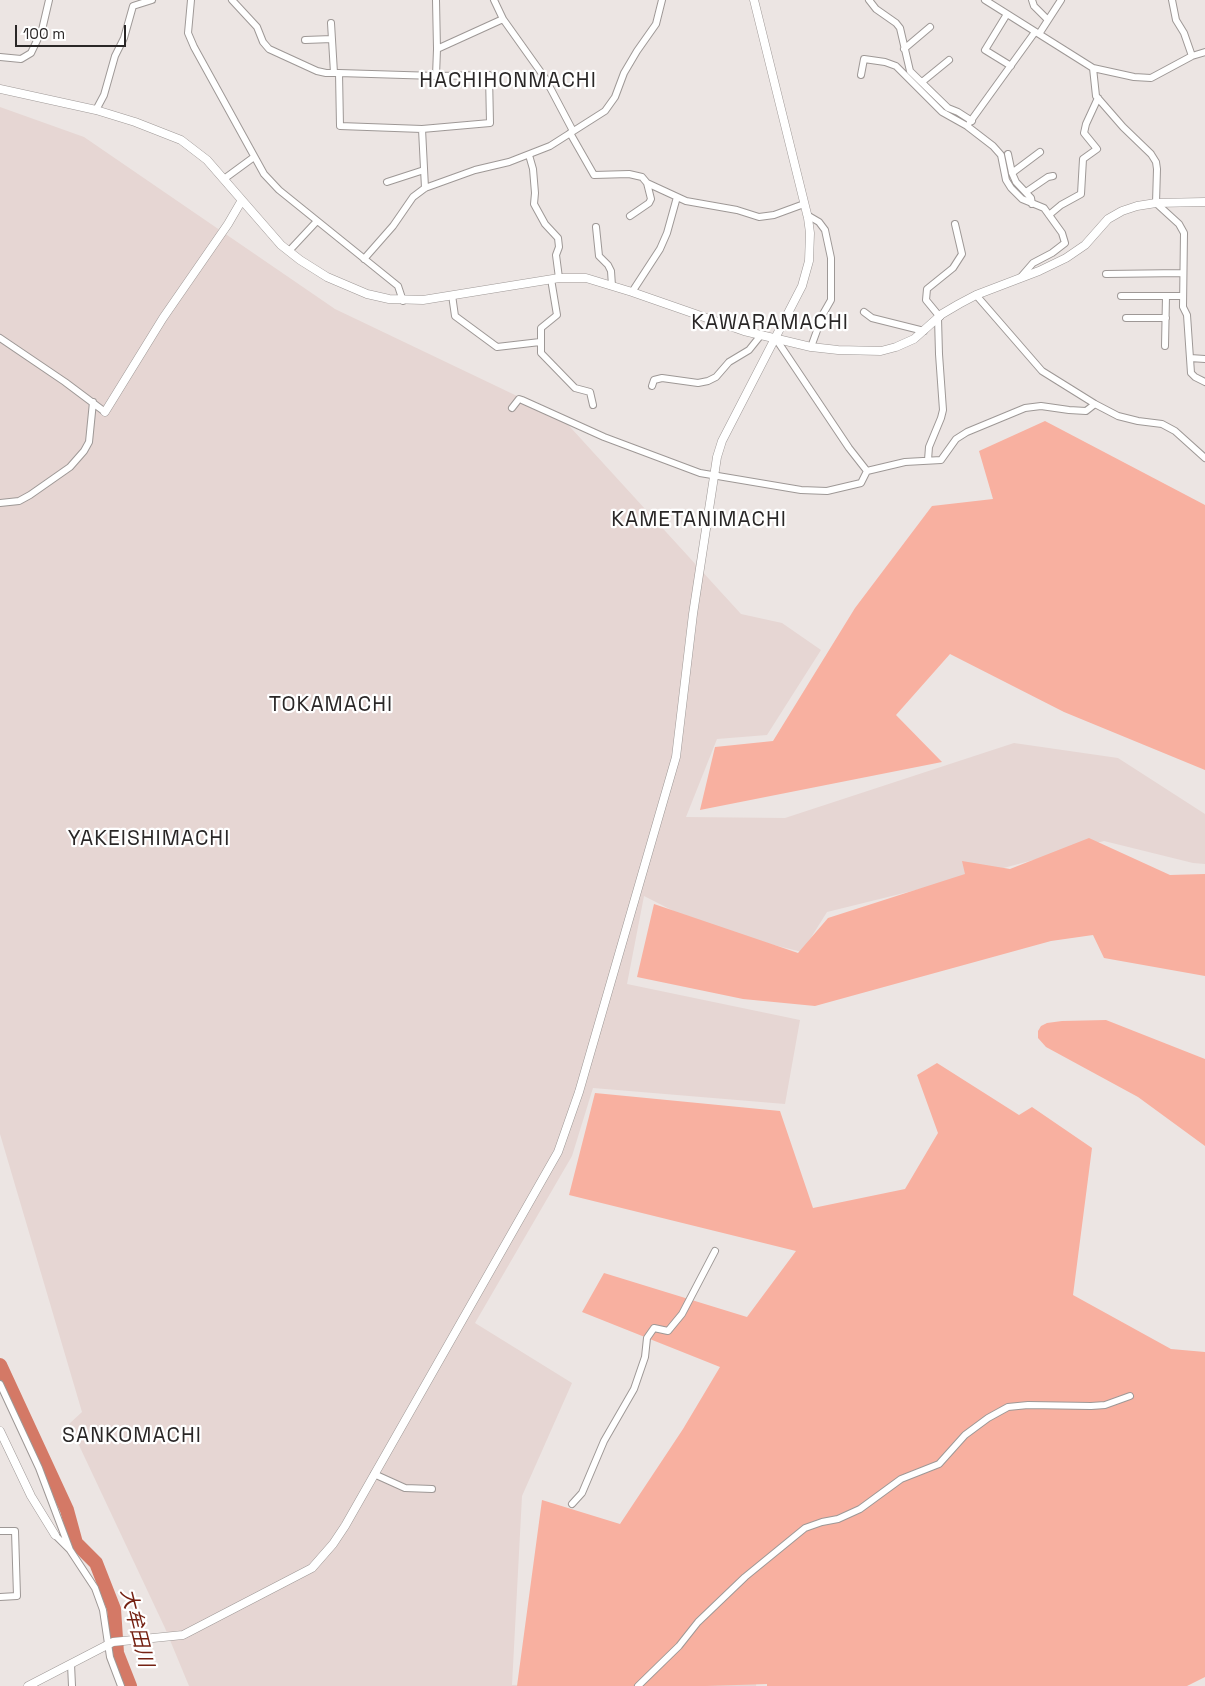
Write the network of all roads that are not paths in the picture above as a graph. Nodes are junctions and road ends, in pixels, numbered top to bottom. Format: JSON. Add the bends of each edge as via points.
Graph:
{"nodes":[{"id":1,"x":49,"y":0,"type":"edge"},
{"id":2,"x":152,"y":0,"type":"edge"},
{"id":3,"x":191,"y":0,"type":"edge"},
{"id":4,"x":232,"y":0,"type":"edge"},
{"id":5,"x":436,"y":0,"type":"edge"},
{"id":6,"x":494,"y":0,"type":"edge"},
{"id":7,"x":662,"y":0,"type":"edge"},
{"id":8,"x":754,"y":0,"type":"edge"},
{"id":9,"x":869,"y":0,"type":"edge"},
{"id":10,"x":985,"y":0,"type":"edge"},
{"id":11,"x":1032,"y":0,"type":"edge"},
{"id":12,"x":1061,"y":0,"type":"edge"},
{"id":13,"x":1172,"y":0,"type":"edge"},
{"id":14,"x":1007,"y":14,"type":"junction"},
{"id":15,"x":503,"y":18,"type":"junction"},
{"id":16,"x":1048,"y":20,"type":"junction"},
{"id":17,"x":331,"y":24,"type":"dead end"},
{"id":18,"x":930,"y":27,"type":"dead end"},
{"id":19,"x":1037,"y":33,"type":"junction"},
{"id":20,"x":332,"y":39,"type":"junction"},
{"id":21,"x":305,"y":40,"type":"dead end"},
{"id":22,"x":437,"y":49,"type":"junction"},
{"id":23,"x":904,"y":49,"type":"junction"},
{"id":24,"x":1205,"y":52,"type":"edge"},
{"id":25,"x":1192,"y":56,"type":"junction"},
{"id":26,"x":0,"y":57,"type":"edge"},
{"id":27,"x":950,"y":60,"type":"dead end"},
{"id":28,"x":1011,"y":66,"type":"junction"},
{"id":29,"x":1093,"y":68,"type":"junction"},
{"id":30,"x":336,"y":73,"type":"junction"},
{"id":31,"x":861,"y":75,"type":"dead end"},
{"id":32,"x":436,"y":76,"type":"junction"},
{"id":33,"x":922,"y":82,"type":"junction"},
{"id":34,"x":0,"y":89,"type":"edge"},
{"id":35,"x":1098,"y":98,"type":"junction"},
{"id":36,"x":96,"y":110,"type":"junction"},
{"id":37,"x":969,"y":124,"type":"junction"},
{"id":38,"x":422,"y":128,"type":"junction"},
{"id":39,"x":572,"y":132,"type":"junction"},
{"id":40,"x":1040,"y":152,"type":"dead end"},
{"id":41,"x":528,"y":154,"type":"junction"},
{"id":42,"x":1008,"y":154,"type":"dead end"},
{"id":43,"x":254,"y":157,"type":"junction"},
{"id":44,"x":424,"y":170,"type":"junction"},
{"id":45,"x":1012,"y":173,"type":"junction"},
{"id":46,"x":1053,"y":176,"type":"dead end"},
{"id":47,"x":224,"y":179,"type":"junction"},
{"id":48,"x":387,"y":182,"type":"dead end"},
{"id":49,"x":646,"y":183,"type":"junction"},
{"id":50,"x":425,"y":188,"type":"junction"},
{"id":51,"x":1026,"y":192,"type":"junction"},
{"id":52,"x":677,"y":197,"type":"junction"},
{"id":53,"x":242,"y":200,"type":"junction"},
{"id":54,"x":1205,"y":202,"type":"edge"},
{"id":55,"x":804,"y":204,"type":"junction"},
{"id":56,"x":1032,"y":204,"type":"junction"},
{"id":57,"x":1156,"y":204,"type":"junction"},
{"id":58,"x":807,"y":215,"type":"junction"},
{"id":59,"x":1049,"y":215,"type":"junction"},
{"id":60,"x":630,"y":216,"type":"dead end"},
{"id":61,"x":317,"y":221,"type":"junction"},
{"id":62,"x":955,"y":224,"type":"dead end"},
{"id":63,"x":596,"y":227,"type":"dead end"},
{"id":64,"x":289,"y":251,"type":"junction"},
{"id":65,"x":364,"y":260,"type":"junction"},
{"id":66,"x":1184,"y":273,"type":"junction"},
{"id":67,"x":1106,"y":274,"type":"dead end"},
{"id":68,"x":1020,"y":278,"type":"junction"},
{"id":69,"x":555,"y":279,"type":"junction"},
{"id":70,"x":612,"y":286,"type":"junction"},
{"id":71,"x":632,"y":292,"type":"junction"},
{"id":72,"x":452,"y":295,"type":"junction"},
{"id":73,"x":976,"y":295,"type":"junction"},
{"id":74,"x":1121,"y":296,"type":"dead end"},
{"id":75,"x":1166,"y":296,"type":"junction"},
{"id":76,"x":1183,"y":296,"type":"junction"},
{"id":77,"x":404,"y":301,"type":"junction"},
{"id":78,"x":864,"y":312,"type":"dead end"},
{"id":79,"x":939,"y":318,"type":"junction"},
{"id":80,"x":1126,"y":318,"type":"dead end"},
{"id":81,"x":1166,"y":318,"type":"junction"},
{"id":82,"x":924,"y":331,"type":"junction"},
{"id":83,"x":761,"y":335,"type":"junction"},
{"id":84,"x":0,"y":338,"type":"edge"},
{"id":85,"x":776,"y":339,"type":"junction"},
{"id":86,"x":540,"y":342,"type":"junction"},
{"id":87,"x":1165,"y":346,"type":"dead end"},
{"id":88,"x":811,"y":347,"type":"junction"},
{"id":89,"x":1190,"y":358,"type":"junction"},
{"id":90,"x":1205,"y":358,"type":"edge"},
{"id":91,"x":1205,"y":382,"type":"edge"},
{"id":92,"x":652,"y":386,"type":"dead end"},
{"id":93,"x":93,"y":402,"type":"junction"},
{"id":94,"x":1095,"y":404,"type":"junction"},
{"id":95,"x":592,"y":405,"type":"dead end"},
{"id":96,"x":512,"y":408,"type":"dead end"},
{"id":97,"x":105,"y":412,"type":"joint"},
{"id":98,"x":1205,"y":458,"type":"edge"},
{"id":99,"x":928,"y":460,"type":"junction"},
{"id":100,"x":867,"y":471,"type":"junction"},
{"id":101,"x":713,"y":476,"type":"junction"},
{"id":102,"x":0,"y":503,"type":"edge"},
{"id":103,"x":715,"y":1251,"type":"dead end"},
{"id":104,"x":0,"y":1384,"type":"edge"},
{"id":105,"x":1130,"y":1396,"type":"dead end"},
{"id":106,"x":0,"y":1431,"type":"edge"},
{"id":107,"x":374,"y":1474,"type":"junction"},
{"id":108,"x":432,"y":1489,"type":"dead end"},
{"id":109,"x":572,"y":1504,"type":"dead end"},
{"id":110,"x":0,"y":1532,"type":"edge"},
{"id":111,"x":55,"y":1535,"type":"joint"},
{"id":112,"x":70,"y":1550,"type":"junction"},
{"id":113,"x":0,"y":1597,"type":"edge"},
{"id":114,"x":108,"y":1644,"type":"junction"},
{"id":115,"x":71,"y":1664,"type":"junction"},
{"id":116,"x":28,"y":1686,"type":"edge"},
{"id":117,"x":72,"y":1686,"type":"edge"},
{"id":118,"x":121,"y":1686,"type":"edge"},
{"id":119,"x":638,"y":1686,"type":"edge"}],
"edges":[{"from":1,"to":26,"type":"street","via":[[42,30],[31,53],[22,59]]},
{"from":2,"to":36,"type":"street","via":[[133,6],[104,96]]},
{"from":3,"to":43,"type":"street","via":[[188,33]]},
{"from":4,"to":30,"type":"street","via":[[257,27],[269,49],[317,71]]},
{"from":5,"to":22,"type":"street"},
{"from":6,"to":15,"type":"street"},
{"from":7,"to":39,"type":"street","via":[[656,24],[624,73],[606,111]]},
{"from":8,"to":55,"type":"street"},
{"from":9,"to":23,"type":"street","via":[[900,28]]},
{"from":10,"to":14,"type":"street"},
{"from":11,"to":16,"type":"street"},
{"from":12,"to":16,"type":"street"},
{"from":13,"to":25,"type":"street","via":[[1176,20]]},
{"from":14,"to":19,"type":"street"},
{"from":14,"to":28,"type":"street","via":[[985,50]]},
{"from":15,"to":22,"type":"street"},
{"from":15,"to":39,"type":"street","via":[[545,78]]},
{"from":16,"to":19,"type":"street"},
{"from":17,"to":20,"type":"street"},
{"from":18,"to":23,"type":"street"},
{"from":19,"to":28,"type":"street"},
{"from":19,"to":29,"type":"street"},
{"from":20,"to":21,"type":"street"},
{"from":20,"to":30,"type":"street"},
{"from":22,"to":32,"type":"street"},
{"from":23,"to":33,"type":"street","via":[[910,71]]},
{"from":24,"to":25,"type":"street"},
{"from":25,"to":29,"type":"street","via":[[1152,78]]},
{"from":27,"to":33,"type":"street"},
{"from":28,"to":37,"type":"street"},
{"from":29,"to":35,"type":"street"},
{"from":30,"to":32,"type":"street"},
{"from":30,"to":38,"type":"street","via":[[340,126]]},
{"from":31,"to":37,"type":"street","via":[[864,59],[896,66],[942,112]]},
{"from":32,"to":38,"type":"street","via":[[488,74],[490,123]]},
{"from":33,"to":37,"type":"street"},
{"from":34,"to":36,"type":"street"},
{"from":35,"to":57,"type":"street","via":[[1156,162]]},
{"from":35,"to":59,"type":"street","via":[[1084,133],[1096,149],[1083,159],[1082,194]]},
{"from":36,"to":47,"type":"street","via":[[181,140],[207,160]]},
{"from":37,"to":56,"type":"street","via":[[1001,155],[1011,188]]},
{"from":38,"to":44,"type":"street"},
{"from":39,"to":41,"type":"street","via":[[550,146]]},
{"from":39,"to":49,"type":"street","via":[[594,175],[629,174],[642,177]]},
{"from":40,"to":45,"type":"street"},
{"from":41,"to":50,"type":"street"},
{"from":41,"to":69,"type":"street","via":[[533,169],[534,204],[544,224],[558,238]]},
{"from":42,"to":45,"type":"street"},
{"from":43,"to":47,"type":"street"},
{"from":43,"to":61,"type":"street","via":[[279,190]]},
{"from":44,"to":48,"type":"street"},
{"from":44,"to":50,"type":"street"},
{"from":45,"to":51,"type":"street"},
{"from":46,"to":51,"type":"street"},
{"from":47,"to":53,"type":"street"},
{"from":49,"to":52,"type":"street"},
{"from":49,"to":60,"type":"street","via":[[651,199],[649,204]]},
{"from":50,"to":65,"type":"street","via":[[413,197]]},
{"from":51,"to":56,"type":"street"},
{"from":52,"to":55,"type":"street","via":[[759,217]]},
{"from":52,"to":71,"type":"street","via":[[660,249]]},
{"from":53,"to":64,"type":"street"},
{"from":53,"to":97,"type":"street"},
{"from":54,"to":57,"type":"street"},
{"from":55,"to":58,"type":"street"},
{"from":56,"to":59,"type":"street","via":[[1044,208]]},
{"from":57,"to":66,"type":"street","via":[[1179,224],[1184,233]]},
{"from":57,"to":68,"type":"street","via":[[1122,211],[1108,219],[1085,245],[1066,258]]},
{"from":58,"to":85,"type":"street","via":[[810,244],[807,272]]},
{"from":58,"to":88,"type":"street","via":[[825,230],[831,258],[831,300]]},
{"from":59,"to":68,"type":"street","via":[[1065,243],[1034,263]]},
{"from":61,"to":64,"type":"street"},
{"from":61,"to":65,"type":"street"},
{"from":62,"to":79,"type":"street","via":[[962,254],[953,268],[927,289],[926,300]]},
{"from":63,"to":70,"type":"street","via":[[599,256],[608,264]]},
{"from":64,"to":77,"type":"street","via":[[327,277],[345,285],[389,300]]},
{"from":65,"to":77,"type":"street","via":[[398,286]]},
{"from":66,"to":67,"type":"street"},
{"from":66,"to":76,"type":"street"},
{"from":68,"to":73,"type":"street"},
{"from":69,"to":70,"type":"street","via":[[586,278]]},
{"from":69,"to":72,"type":"street"},
{"from":69,"to":86,"type":"street","via":[[557,315],[541,328]]},
{"from":70,"to":71,"type":"street"},
{"from":71,"to":83,"type":"street"},
{"from":72,"to":77,"type":"street"},
{"from":72,"to":86,"type":"street","via":[[455,316],[497,347]]},
{"from":73,"to":79,"type":"street"},
{"from":73,"to":94,"type":"street","via":[[1042,371]]},
{"from":74,"to":75,"type":"street"},
{"from":75,"to":76,"type":"street"},
{"from":75,"to":81,"type":"street"},
{"from":76,"to":89,"type":"street"},
{"from":78,"to":82,"type":"street","via":[[872,318]]},
{"from":79,"to":82,"type":"street"},
{"from":79,"to":99,"type":"street","via":[[938,354],[943,410],[928,447]]},
{"from":80,"to":81,"type":"street"},
{"from":81,"to":87,"type":"street"},
{"from":82,"to":88,"type":"street","via":[[896,347],[881,351]]},
{"from":83,"to":85,"type":"street"},
{"from":83,"to":92,"type":"street","via":[[749,350],[708,381],[698,383],[662,378],[654,380]]},
{"from":84,"to":93,"type":"street"},
{"from":85,"to":88,"type":"street"},
{"from":85,"to":100,"type":"street"},
{"from":85,"to":101,"type":"street","via":[[722,441]]},
{"from":86,"to":95,"type":"street","via":[[541,353],[575,388],[590,392]]},
{"from":89,"to":90,"type":"street"},
{"from":89,"to":91,"type":"street","via":[[1190,373]]},
{"from":93,"to":97,"type":"street"},
{"from":93,"to":102,"type":"street","via":[[89,442],[70,467],[19,501]]},
{"from":94,"to":98,"type":"street","via":[[1118,416],[1162,424]]},
{"from":94,"to":99,"type":"street","via":[[1086,411],[1041,406],[1026,408],[967,432],[956,439],[941,460]]},
{"from":96,"to":101,"type":"street","via":[[519,399],[522,400],[604,437]]},
{"from":99,"to":100,"type":"street"},
{"from":100,"to":101,"type":"street","via":[[861,483],[827,491]]},
{"from":101,"to":107,"type":"street","via":[[676,757],[566,1130],[538,1189]]},
{"from":103,"to":109,"type":"street","via":[[682,1314],[668,1330],[654,1328],[647,1338],[645,1357],[634,1389],[604,1441],[582,1493]]},
{"from":104,"to":112,"type":"street","via":[[39,1468]]},
{"from":105,"to":119,"type":"street","via":[[1105,1405],[1008,1408],[988,1418],[965,1435],[939,1464],[901,1479],[860,1509],[805,1528],[745,1577]]},
{"from":106,"to":111,"type":"street","via":[[30,1496]]},
{"from":107,"to":108,"type":"street","via":[[405,1488]]},
{"from":107,"to":114,"type":"street","via":[[333,1544],[312,1568],[183,1635],[127,1639]]},
{"from":110,"to":113,"type":"street","via":[[15,1531],[17,1596]]},
{"from":111,"to":112,"type":"street"},
{"from":112,"to":114,"type":"street","via":[[95,1588],[103,1610]]},
{"from":114,"to":115,"type":"street"},
{"from":114,"to":118,"type":"street"},
{"from":115,"to":116,"type":"street"},
{"from":115,"to":117,"type":"street"}]}
